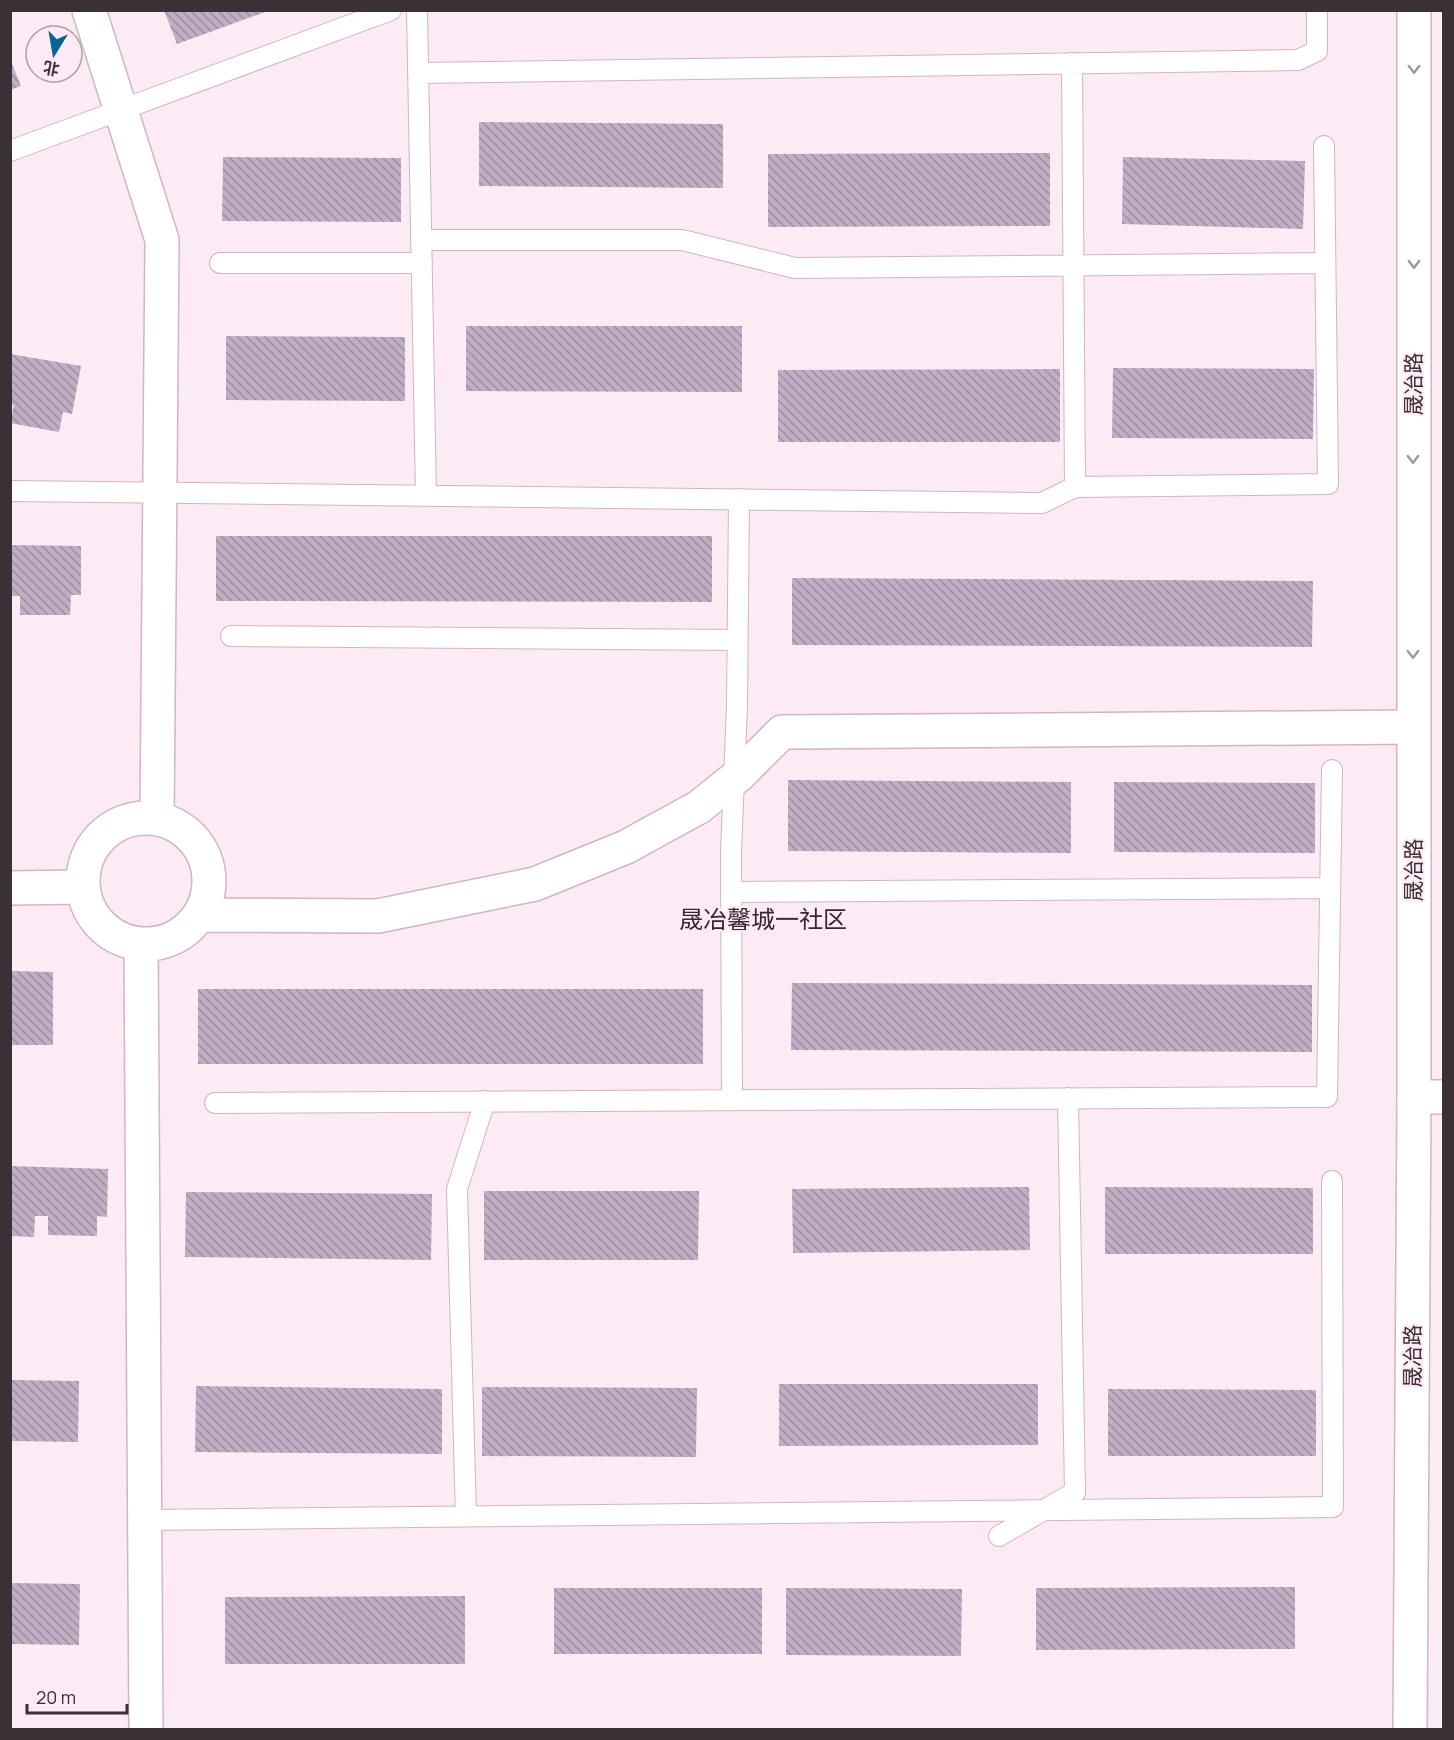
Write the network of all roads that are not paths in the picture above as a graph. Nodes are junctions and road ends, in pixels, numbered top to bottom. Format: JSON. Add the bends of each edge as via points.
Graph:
{"nodes":[{"id":1,"x":89,"y":10,"type":"edge"},
{"id":2,"x":391,"y":10,"type":"edge"},
{"id":3,"x":417,"y":10,"type":"edge"},
{"id":4,"x":1317,"y":10,"type":"edge"},
{"id":5,"x":1414,"y":10,"type":"edge"},
{"id":6,"x":1072,"y":63,"type":"junction"},
{"id":7,"x":418,"y":73,"type":"junction"},
{"id":8,"x":1324,"y":146,"type":"dead end"},
{"id":9,"x":10,"y":151,"type":"edge"},
{"id":10,"x":421,"y":240,"type":"junction"},
{"id":11,"x":422,"y":263,"type":"junction"},
{"id":12,"x":1325,"y":263,"type":"junction"},
{"id":13,"x":220,"y":264,"type":"dead end"},
{"id":14,"x":1075,"y":487,"type":"junction"},
{"id":15,"x":10,"y":491,"type":"edge"},
{"id":16,"x":160,"y":493,"type":"junction"},
{"id":17,"x":426,"y":496,"type":"junction"},
{"id":18,"x":739,"y":499,"type":"junction"},
{"id":19,"x":231,"y":636,"type":"dead end"},
{"id":20,"x":737,"y":640,"type":"junction"},
{"id":21,"x":1413,"y":727,"type":"junction"},
{"id":22,"x":1332,"y":770,"type":"dead end"},
{"id":23,"x":157,"y":819,"type":"junction"},
{"id":24,"x":82,"y":887,"type":"junction"},
{"id":25,"x":10,"y":888,"type":"edge"},
{"id":26,"x":1330,"y":888,"type":"junction"},
{"id":27,"x":732,"y":892,"type":"junction"},
{"id":28,"x":200,"y":915,"type":"junction"},
{"id":29,"x":141,"y":945,"type":"junction"},
{"id":30,"x":1429,"y":1097,"type":"edge"},
{"id":31,"x":1068,"y":1098,"type":"junction"},
{"id":32,"x":732,"y":1100,"type":"junction"},
{"id":33,"x":485,"y":1101,"type":"junction"},
{"id":34,"x":215,"y":1102,"type":"dead end"},
{"id":35,"x":1332,"y":1181,"type":"dead end"},
{"id":36,"x":465,"y":1516,"type":"junction"},
{"id":37,"x":144,"y":1520,"type":"junction"},
{"id":38,"x":999,"y":1536,"type":"dead end"},
{"id":39,"x":146,"y":1730,"type":"edge"},
{"id":40,"x":1410,"y":1730,"type":"edge"}],
"edges":[{"from":1,"to":16,"type":"street","via":[[162,240]]},
{"from":2,"to":9,"type":"lane"},
{"from":3,"to":7,"type":"lane"},
{"from":4,"to":6,"type":"lane","via":[[1317,51],[1298,60]]},
{"from":5,"to":21,"type":"street","name":"晟冶路","one_way":true},
{"from":6,"to":7,"type":"lane"},
{"from":6,"to":14,"type":"lane"},
{"from":7,"to":10,"type":"lane"},
{"from":8,"to":12,"type":"lane"},
{"from":10,"to":11,"type":"lane"},
{"from":10,"to":12,"type":"lane","via":[[682,240],[795,268]]},
{"from":11,"to":13,"type":"lane"},
{"from":11,"to":17,"type":"lane"},
{"from":12,"to":14,"type":"lane","via":[[1328,484]]},
{"from":14,"to":18,"type":"lane","via":[[1042,503]]},
{"from":15,"to":16,"type":"lane"},
{"from":16,"to":17,"type":"lane"},
{"from":16,"to":23,"type":"street"},
{"from":17,"to":18,"type":"lane"},
{"from":18,"to":20,"type":"lane"},
{"from":19,"to":20,"type":"lane"},
{"from":20,"to":27,"type":"lane"},
{"from":21,"to":28,"type":"street","via":[[782,732],[739,776],[699,807],[626,847],[535,884],[378,916]]},
{"from":21,"to":30,"type":"street","name":"晟冶路"},
{"from":22,"to":26,"type":"lane"},
{"from":23,"to":24,"type":"street","via":[[128,821],[103,835],[90,850]]},
{"from":23,"to":28,"type":"street","via":[[176,826],[193,839],[204,856],[208,896]]},
{"from":24,"to":25,"type":"street"},
{"from":24,"to":29,"type":"street","via":[[95,920],[124,941]]},
{"from":26,"to":27,"type":"lane"},
{"from":26,"to":31,"type":"lane","via":[[1327,1097]]},
{"from":27,"to":32,"type":"lane"},
{"from":28,"to":29,"type":"street","via":[[174,938]]},
{"from":29,"to":37,"type":"street"},
{"from":30,"to":40,"type":"street","name":"晟冶路"},
{"from":31,"to":32,"type":"lane"},
{"from":31,"to":38,"type":"lane","via":[[1075,1492]]},
{"from":32,"to":33,"type":"lane"},
{"from":33,"to":34,"type":"lane"},
{"from":33,"to":36,"type":"lane","via":[[457,1189]]},
{"from":35,"to":36,"type":"lane","via":[[1333,1507]]},
{"from":36,"to":37,"type":"lane"},
{"from":37,"to":39,"type":"street"}]}
